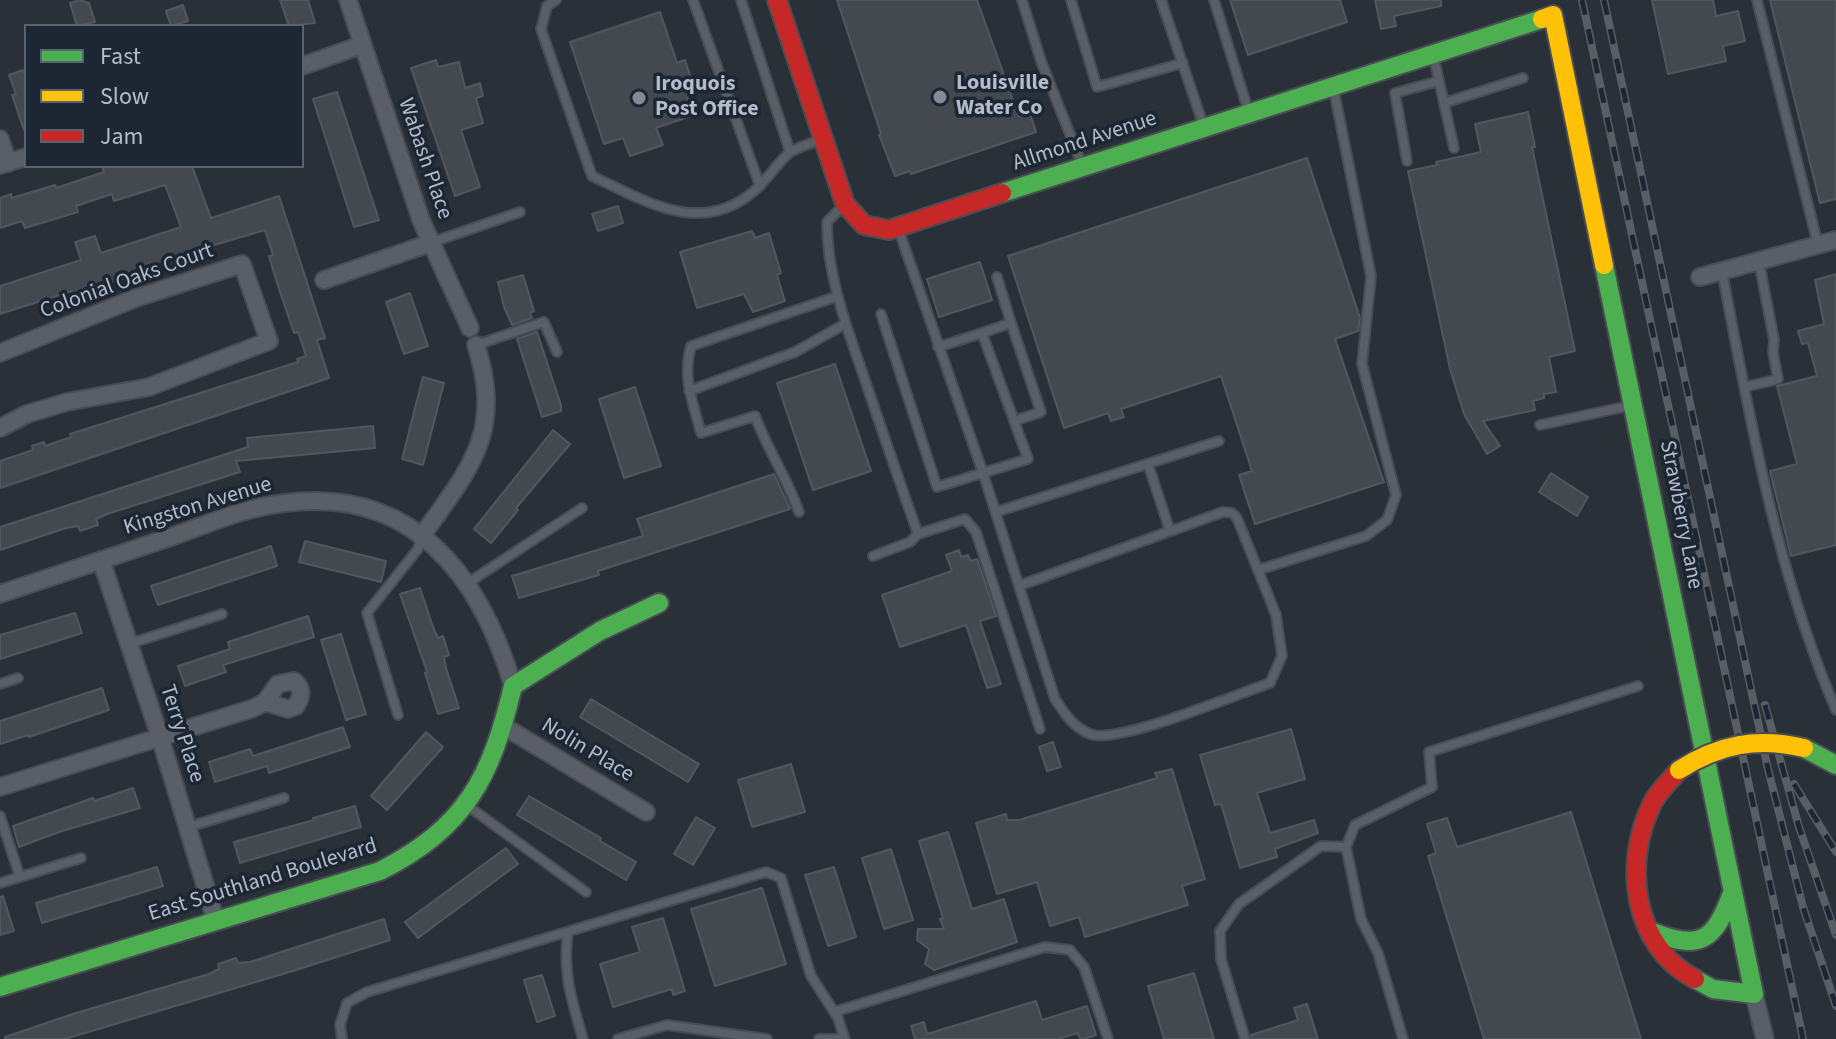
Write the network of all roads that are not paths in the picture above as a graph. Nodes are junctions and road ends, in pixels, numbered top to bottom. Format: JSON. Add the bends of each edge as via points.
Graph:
{"nodes":[{"id":1,"x":348,"y":0,"type":"edge"},
{"id":2,"x":556,"y":0,"type":"edge"},
{"id":3,"x":693,"y":0,"type":"edge"},
{"id":4,"x":741,"y":0,"type":"edge"},
{"id":5,"x":777,"y":0,"type":"edge"},
{"id":6,"x":1022,"y":0,"type":"edge"},
{"id":7,"x":1071,"y":0,"type":"edge"},
{"id":8,"x":1161,"y":0,"type":"edge"},
{"id":9,"x":1214,"y":0,"type":"edge"},
{"id":10,"x":1757,"y":0,"type":"edge"},
{"id":11,"x":1551,"y":7,"type":"edge"},
{"id":12,"x":362,"y":45,"type":"junction"},
{"id":13,"x":1433,"y":54,"type":"junction"},
{"id":14,"x":1183,"y":63,"type":"junction"},
{"id":15,"x":304,"y":65,"type":"edge"},
{"id":16,"x":1523,"y":78,"type":"dead end"},
{"id":17,"x":1439,"y":81,"type":"junction"},
{"id":18,"x":1333,"y":86,"type":"junction"},
{"id":19,"x":1444,"y":103,"type":"junction"},
{"id":20,"x":1250,"y":113,"type":"junction"},
{"id":21,"x":1204,"y":128,"type":"junction"},
{"id":22,"x":0,"y":139,"type":"edge"},
{"id":23,"x":822,"y":139,"type":"junction"},
{"id":24,"x":1454,"y":148,"type":"dead end"},
{"id":25,"x":790,"y":152,"type":"junction"},
{"id":26,"x":24,"y":158,"type":"edge"},
{"id":27,"x":1407,"y":161,"type":"dead end"},
{"id":28,"x":4,"y":164,"type":"edge"},
{"id":29,"x":1083,"y":168,"type":"junction"},
{"id":30,"x":760,"y":186,"type":"junction"},
{"id":31,"x":845,"y":204,"type":"junction"},
{"id":32,"x":520,"y":212,"type":"dead end"},
{"id":33,"x":897,"y":228,"type":"junction"},
{"id":34,"x":1836,"y":240,"type":"edge"},
{"id":35,"x":430,"y":243,"type":"junction"},
{"id":36,"x":1818,"y":245,"type":"junction"},
{"id":37,"x":1758,"y":261,"type":"junction"},
{"id":38,"x":1722,"y":271,"type":"junction"},
{"id":39,"x":997,"y":277,"type":"dead end"},
{"id":40,"x":1700,"y":277,"type":"dead end"},
{"id":41,"x":324,"y":280,"type":"dead end"},
{"id":42,"x":838,"y":296,"type":"junction"},
{"id":43,"x":881,"y":314,"type":"dead end"},
{"id":44,"x":1011,"y":323,"type":"junction"},
{"id":45,"x":845,"y":324,"type":"junction"},
{"id":46,"x":470,"y":328,"type":"dead end"},
{"id":47,"x":982,"y":333,"type":"junction"},
{"id":48,"x":476,"y":345,"type":"joint"},
{"id":49,"x":938,"y":347,"type":"junction"},
{"id":50,"x":557,"y":352,"type":"dead end"},
{"id":51,"x":0,"y":353,"type":"edge"},
{"id":52,"x":1745,"y":387,"type":"junction"},
{"id":53,"x":689,"y":391,"type":"junction"},
{"id":54,"x":1634,"y":405,"type":"junction"},
{"id":55,"x":1014,"y":421,"type":"junction"},
{"id":56,"x":1540,"y":425,"type":"dead end"},
{"id":57,"x":0,"y":428,"type":"edge"},
{"id":58,"x":1219,"y":441,"type":"dead end"},
{"id":59,"x":1148,"y":464,"type":"junction"},
{"id":60,"x":983,"y":473,"type":"junction"},
{"id":61,"x":582,"y":508,"type":"dead end"},
{"id":62,"x":799,"y":512,"type":"dead end"},
{"id":63,"x":996,"y":512,"type":"junction"},
{"id":64,"x":1170,"y":531,"type":"junction"},
{"id":65,"x":918,"y":534,"type":"junction"},
{"id":66,"x":421,"y":537,"type":"junction"},
{"id":67,"x":873,"y":556,"type":"dead end"},
{"id":68,"x":101,"y":560,"type":"junction"},
{"id":69,"x":1258,"y":570,"type":"junction"},
{"id":70,"x":468,"y":583,"type":"junction"},
{"id":71,"x":1021,"y":585,"type":"junction"},
{"id":72,"x":0,"y":594,"type":"edge"},
{"id":73,"x":659,"y":603,"type":"dead end"},
{"id":74,"x":222,"y":614,"type":"dead end"},
{"id":75,"x":129,"y":644,"type":"junction"},
{"id":76,"x":18,"y":678,"type":"dead end"},
{"id":77,"x":0,"y":684,"type":"edge"},
{"id":78,"x":513,"y":686,"type":"junction"},
{"id":79,"x":1638,"y":686,"type":"dead end"},
{"id":80,"x":265,"y":702,"type":"dead end"},
{"id":81,"x":1836,"y":710,"type":"edge"},
{"id":82,"x":398,"y":715,"type":"dead end"},
{"id":83,"x":505,"y":727,"type":"junction"},
{"id":84,"x":1040,"y":729,"type":"dead end"},
{"id":85,"x":160,"y":737,"type":"junction"},
{"id":86,"x":1836,"y":765,"type":"edge"},
{"id":87,"x":0,"y":787,"type":"edge"},
{"id":88,"x":284,"y":798,"type":"dead end"},
{"id":89,"x":467,"y":805,"type":"junction"},
{"id":90,"x":646,"y":812,"type":"dead end"},
{"id":91,"x":0,"y":816,"type":"edge"},
{"id":92,"x":187,"y":827,"type":"junction"},
{"id":93,"x":1346,"y":847,"type":"junction"},
{"id":94,"x":81,"y":858,"type":"dead end"},
{"id":95,"x":20,"y":877,"type":"junction"},
{"id":96,"x":0,"y":883,"type":"edge"},
{"id":97,"x":586,"y":892,"type":"dead end"},
{"id":98,"x":1732,"y":892,"type":"junction"},
{"id":99,"x":216,"y":921,"type":"junction"},
{"id":100,"x":1648,"y":931,"type":"junction"},
{"id":101,"x":568,"y":932,"type":"junction"},
{"id":102,"x":0,"y":987,"type":"edge"},
{"id":103,"x":1754,"y":994,"type":"junction"},
{"id":104,"x":834,"y":1012,"type":"junction"},
{"id":105,"x":844,"y":1038,"type":"edge"},
{"id":106,"x":342,"y":1039,"type":"edge"},
{"id":107,"x":583,"y":1039,"type":"edge"},
{"id":108,"x":618,"y":1039,"type":"edge"},
{"id":109,"x":767,"y":1039,"type":"edge"},
{"id":110,"x":819,"y":1039,"type":"edge"},
{"id":111,"x":1108,"y":1039,"type":"edge"},
{"id":112,"x":1245,"y":1039,"type":"edge"},
{"id":113,"x":1403,"y":1039,"type":"edge"},
{"id":114,"x":1765,"y":1039,"type":"edge"}],
"edges":[{"from":1,"to":12,"type":"street","name":"Wabash Place"},
{"from":2,"to":30,"type":"lane","via":[[547,6],[541,29],[592,176],[674,212],[699,215],[724,209]]},
{"from":3,"to":30,"type":"lane"},
{"from":4,"to":25,"type":"lane"},
{"from":5,"to":23,"type":"street"},
{"from":6,"to":29,"type":"lane"},
{"from":7,"to":14,"type":"lane","via":[[1097,87]]},
{"from":8,"to":14,"type":"lane"},
{"from":9,"to":20,"type":"lane"},
{"from":10,"to":36,"type":"lane"},
{"from":11,"to":13,"type":"street","name":"Allmond Avenue"},
{"from":11,"to":54,"type":"street","name":"Strawberry Lane"},
{"from":12,"to":15,"type":"street"},
{"from":12,"to":35,"type":"street","name":"Wabash Place"},
{"from":13,"to":17,"type":"lane"},
{"from":13,"to":18,"type":"street","name":"Allmond Avenue"},
{"from":14,"to":21,"type":"lane"},
{"from":16,"to":19,"type":"lane"},
{"from":17,"to":19,"type":"lane"},
{"from":17,"to":27,"type":"lane","via":[[1395,93]]},
{"from":18,"to":20,"type":"street","name":"Allmond Avenue"},
{"from":18,"to":69,"type":"lane","via":[[1371,276],[1362,364],[1396,495],[1387,520],[1366,536]]},
{"from":19,"to":24,"type":"lane"},
{"from":20,"to":21,"type":"street","name":"Allmond Avenue"},
{"from":21,"to":29,"type":"street","name":"Allmond Avenue"},
{"from":22,"to":28,"type":"street"},
{"from":23,"to":25,"type":"lane"},
{"from":23,"to":31,"type":"street"},
{"from":25,"to":30,"type":"lane"},
{"from":26,"to":28,"type":"street"},
{"from":29,"to":33,"type":"street","name":"Allmond Avenue"},
{"from":31,"to":33,"type":"street","name":"Allmond Avenue","via":[[864,225]]},
{"from":31,"to":42,"type":"lane","via":[[827,222],[827,254]]},
{"from":32,"to":35,"type":"lane"},
{"from":33,"to":49,"type":"lane"},
{"from":34,"to":36,"type":"street"},
{"from":35,"to":41,"type":"street"},
{"from":35,"to":46,"type":"street","name":"Wabash Place"},
{"from":36,"to":37,"type":"street"},
{"from":37,"to":38,"type":"street"},
{"from":37,"to":52,"type":"lane","via":[[1778,379]]},
{"from":38,"to":40,"type":"street"},
{"from":38,"to":52,"type":"lane"},
{"from":39,"to":44,"type":"lane"},
{"from":42,"to":45,"type":"lane"},
{"from":42,"to":53,"type":"lane","via":[[691,346]]},
{"from":43,"to":60,"type":"lane","via":[[937,487]]},
{"from":44,"to":47,"type":"lane"},
{"from":44,"to":55,"type":"lane","via":[[1041,412]]},
{"from":45,"to":53,"type":"lane","via":[[795,352]]},
{"from":45,"to":65,"type":"lane"},
{"from":47,"to":49,"type":"lane"},
{"from":47,"to":55,"type":"lane"},
{"from":48,"to":50,"type":"lane","via":[[544,322]]},
{"from":48,"to":66,"type":"street","via":[[486,384],[483,435],[466,473]]},
{"from":49,"to":60,"type":"lane"},
{"from":51,"to":57,"type":"street","name":"Colonial Oaks Court","via":[[136,298],[242,264],[269,341],[149,387],[67,402]]},
{"from":52,"to":81,"type":"lane","via":[[1797,608]]},
{"from":53,"to":62,"type":"lane","via":[[701,433],[755,416]]},
{"from":54,"to":56,"type":"lane"},
{"from":54,"to":98,"type":"street","name":"Strawberry Lane"},
{"from":55,"to":60,"type":"lane","via":[[1028,459]]},
{"from":58,"to":59,"type":"lane"},
{"from":59,"to":63,"type":"lane"},
{"from":59,"to":64,"type":"lane"},
{"from":60,"to":63,"type":"lane"},
{"from":61,"to":70,"type":"lane"},
{"from":63,"to":71,"type":"lane"},
{"from":64,"to":69,"type":"lane","via":[[1232,513]]},
{"from":64,"to":71,"type":"lane"},
{"from":65,"to":67,"type":"lane"},
{"from":65,"to":84,"type":"lane","via":[[965,519],[976,532]]},
{"from":66,"to":68,"type":"street","name":"Kingston Avenue","via":[[365,508],[314,500],[266,506]]},
{"from":66,"to":70,"type":"street","name":"Kingston Avenue"},
{"from":66,"to":82,"type":"lane","via":[[418,549],[367,613]]},
{"from":68,"to":72,"type":"street","name":"Kingston Avenue"},
{"from":68,"to":75,"type":"street","name":"Terry Place"},
{"from":69,"to":71,"type":"lane","via":[[1276,615],[1282,656],[1270,683],[1123,734],[1092,735],[1069,721],[1055,699]]},
{"from":70,"to":78,"type":"street","name":"Kingston Avenue","via":[[502,650]]},
{"from":73,"to":78,"type":"street","via":[[611,625]]},
{"from":74,"to":75,"type":"lane"},
{"from":75,"to":85,"type":"street","name":"Terry Place"},
{"from":76,"to":77,"type":"lane"},
{"from":78,"to":83,"type":"street","name":"East Southland Boulevard"},
{"from":79,"to":93,"type":"lane","via":[[1429,752],[1432,787],[1355,825]]},
{"from":80,"to":85,"type":"street"},
{"from":83,"to":89,"type":"street","name":"East Southland Boulevard"},
{"from":83,"to":90,"type":"street","name":"Nolin Place"},
{"from":85,"to":87,"type":"street"},
{"from":85,"to":92,"type":"street","name":"Terry Place"},
{"from":86,"to":100,"type":"street","bridge":true,"via":[[1804,748],[1745,741],[1711,751],[1679,770],[1657,794],[1637,835],[1635,897]]},
{"from":88,"to":92,"type":"lane"},
{"from":89,"to":97,"type":"lane"},
{"from":89,"to":99,"type":"street","name":"East Southland Boulevard","via":[[408,859]]},
{"from":91,"to":95,"type":"lane"},
{"from":92,"to":99,"type":"street","name":"Terry Place"},
{"from":93,"to":112,"type":"lane","via":[[1321,846],[1239,904],[1220,931],[1221,959]]},
{"from":93,"to":113,"type":"lane","via":[[1361,919],[1378,953]]},
{"from":94,"to":95,"type":"lane"},
{"from":95,"to":96,"type":"lane"},
{"from":98,"to":100,"type":"street","via":[[1722,923],[1712,935],[1676,943]]},
{"from":98,"to":103,"type":"street","name":"Strawberry Lane"},
{"from":99,"to":102,"type":"street","name":"East Southland Boulevard"},
{"from":100,"to":103,"type":"street","via":[[1658,948],[1691,978],[1734,995]]},
{"from":101,"to":104,"type":"lane","via":[[766,872],[781,878],[811,976]]},
{"from":101,"to":106,"type":"lane","via":[[367,992],[347,1003]]},
{"from":101,"to":107,"type":"lane","via":[[564,960]]},
{"from":103,"to":114,"type":"street","name":"Strawberry Lane"},
{"from":104,"to":105,"type":"lane"},
{"from":104,"to":111,"type":"lane","via":[[1045,947],[1070,950],[1084,967]]},
{"from":105,"to":110,"type":"lane"},
{"from":108,"to":109,"type":"lane","via":[[667,1025]]}]}
